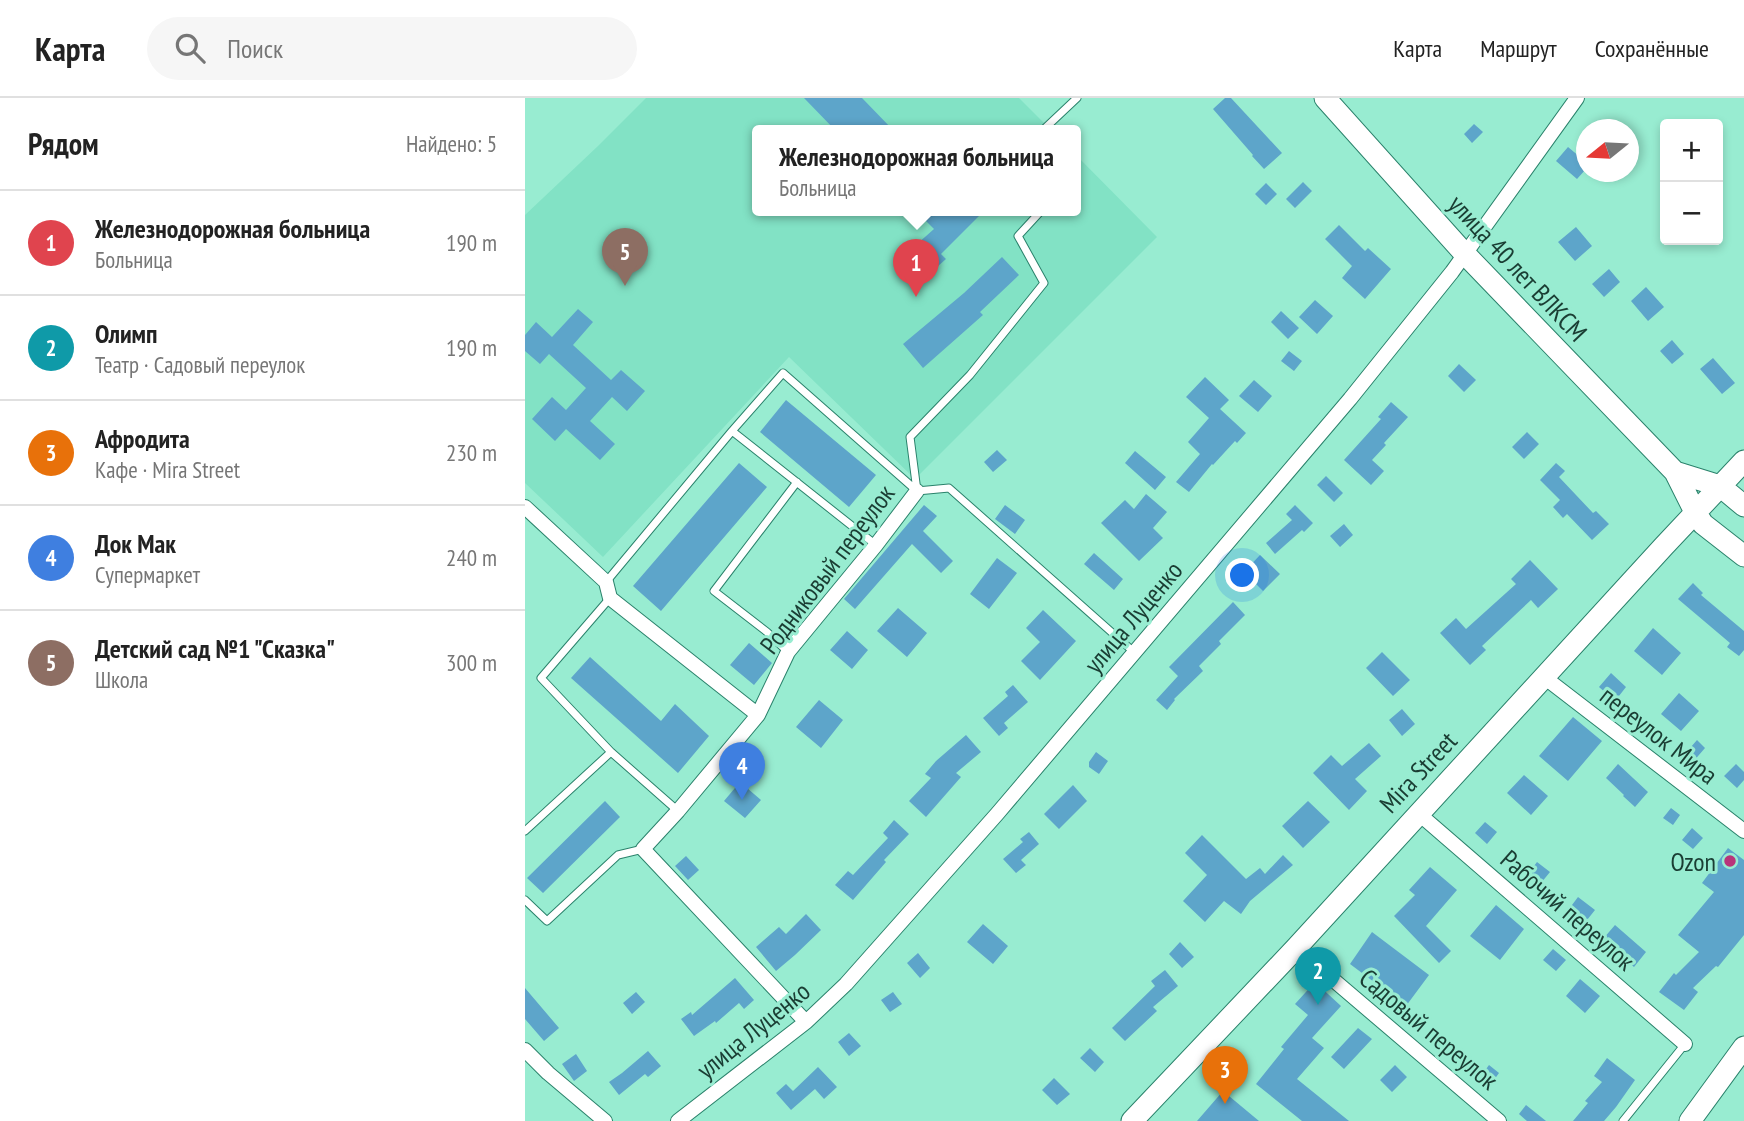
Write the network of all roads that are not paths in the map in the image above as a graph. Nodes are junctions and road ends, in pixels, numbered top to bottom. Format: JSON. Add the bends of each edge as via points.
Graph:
{"nodes":[{"id":1,"x":1077,"y":98,"type":"edge"},
{"id":2,"x":1325,"y":98,"type":"edge"},
{"id":3,"x":1577,"y":98,"type":"edge"},
{"id":4,"x":1048,"y":125,"type":"edge"},
{"id":5,"x":1036,"y":216,"type":"edge"},
{"id":6,"x":1464,"y":253,"type":"junction"},
{"id":7,"x":732,"y":431,"type":"junction"},
{"id":8,"x":1744,"y":461,"type":"edge"},
{"id":9,"x":1675,"y":472,"type":"junction"},
{"id":10,"x":797,"y":482,"type":"junction"},
{"id":11,"x":1720,"y":486,"type":"junction"},
{"id":12,"x":917,"y":491,"type":"junction"},
{"id":13,"x":1744,"y":506,"type":"edge"},
{"id":14,"x":525,"y":507,"type":"edge"},
{"id":15,"x":1695,"y":512,"type":"junction"},
{"id":16,"x":876,"y":545,"type":"junction"},
{"id":17,"x":1744,"y":556,"type":"edge"},
{"id":18,"x":606,"y":582,"type":"junction"},
{"id":19,"x":610,"y":598,"type":"junction"},
{"id":20,"x":788,"y":652,"type":"junction"},
{"id":21,"x":1135,"y":653,"type":"junction"},
{"id":22,"x":1544,"y":677,"type":"junction"},
{"id":23,"x":758,"y":715,"type":"junction"},
{"id":24,"x":611,"y":752,"type":"junction"},
{"id":25,"x":678,"y":811,"type":"junction"},
{"id":26,"x":1418,"y":813,"type":"junction"},
{"id":27,"x":525,"y":831,"type":"edge"},
{"id":28,"x":1744,"y":831,"type":"edge"},
{"id":29,"x":643,"y":849,"type":"junction"},
{"id":30,"x":525,"y":900,"type":"edge"},
{"id":31,"x":1296,"y":948,"type":"junction"},
{"id":32,"x":806,"y":1022,"type":"junction"},
{"id":33,"x":1685,"y":1044,"type":"joint"},
{"id":34,"x":1744,"y":1047,"type":"edge"},
{"id":35,"x":525,"y":1050,"type":"edge"},
{"id":36,"x":1144,"y":1117,"type":"edge"},
{"id":37,"x":604,"y":1121,"type":"edge"},
{"id":38,"x":678,"y":1121,"type":"edge"},
{"id":39,"x":1499,"y":1121,"type":"edge"},
{"id":40,"x":1623,"y":1121,"type":"edge"},
{"id":41,"x":1689,"y":1121,"type":"edge"}],
"edges":[{"from":1,"to":4,"type":"lane"},
{"from":2,"to":6,"type":"main road","name":"улица 40 лет ВЛКСМ"},
{"from":3,"to":6,"type":"street","name":"улица Луценко"},
{"from":5,"to":12,"type":"lane","via":[[1018,236],[1044,283],[970,375],[909,437]]},
{"from":6,"to":9,"type":"main road","name":"улица 40 лет ВЛКСМ"},
{"from":6,"to":21,"type":"street","name":"улица Луценко","via":[[1350,399]]},
{"from":7,"to":10,"type":"lane"},
{"from":7,"to":12,"type":"lane","via":[[783,373]]},
{"from":7,"to":18,"type":"lane"},
{"from":8,"to":11,"type":"main road","name":"Mira Street"},
{"from":9,"to":11,"type":"main road","name":"улица 40 лет ВЛКСМ"},
{"from":9,"to":15,"type":"main road","name":"улица 40 лет ВЛКСМ"},
{"from":10,"to":16,"type":"lane"},
{"from":10,"to":20,"type":"lane","via":[[714,591]]},
{"from":11,"to":13,"type":"main road","name":"улица 40 лет ВЛКСМ"},
{"from":11,"to":15,"type":"main road","name":"Mira Street"},
{"from":12,"to":16,"type":"street","name":"Родниковый переулок"},
{"from":12,"to":21,"type":"lane","via":[[949,488]]},
{"from":14,"to":18,"type":"street"},
{"from":15,"to":17,"type":"main road","name":"улица 40 лет ВЛКСМ","via":[[1703,524]]},
{"from":15,"to":22,"type":"main road","name":"Mira Street"},
{"from":16,"to":20,"type":"street","name":"Родниковый переулок"},
{"from":18,"to":19,"type":"street"},
{"from":19,"to":23,"type":"street"},
{"from":19,"to":24,"type":"lane","via":[[541,678]]},
{"from":20,"to":23,"type":"street","name":"Родниковый переулок"},
{"from":21,"to":32,"type":"street","name":"улица Луценко","via":[[855,974]]},
{"from":22,"to":26,"type":"main road","name":"Mira Street"},
{"from":22,"to":28,"type":"street","name":"переулок Мира"},
{"from":23,"to":25,"type":"street","name":"Родниковый переулок"},
{"from":24,"to":25,"type":"lane"},
{"from":24,"to":27,"type":"lane"},
{"from":25,"to":29,"type":"street","name":"Родниковый переулок"},
{"from":26,"to":31,"type":"main road","name":"Mira Street"},
{"from":26,"to":33,"type":"street","name":"Рабочий переулок"},
{"from":29,"to":30,"type":"lane","via":[[618,855],[547,921]]},
{"from":29,"to":32,"type":"street"},
{"from":31,"to":36,"type":"main road","name":"Mira Street"},
{"from":31,"to":39,"type":"street","name":"Садовый переулок"},
{"from":32,"to":38,"type":"street","name":"улица Луценко"},
{"from":33,"to":40,"type":"lane"},
{"from":34,"to":41,"type":"main road"},
{"from":35,"to":37,"type":"street"}]}
